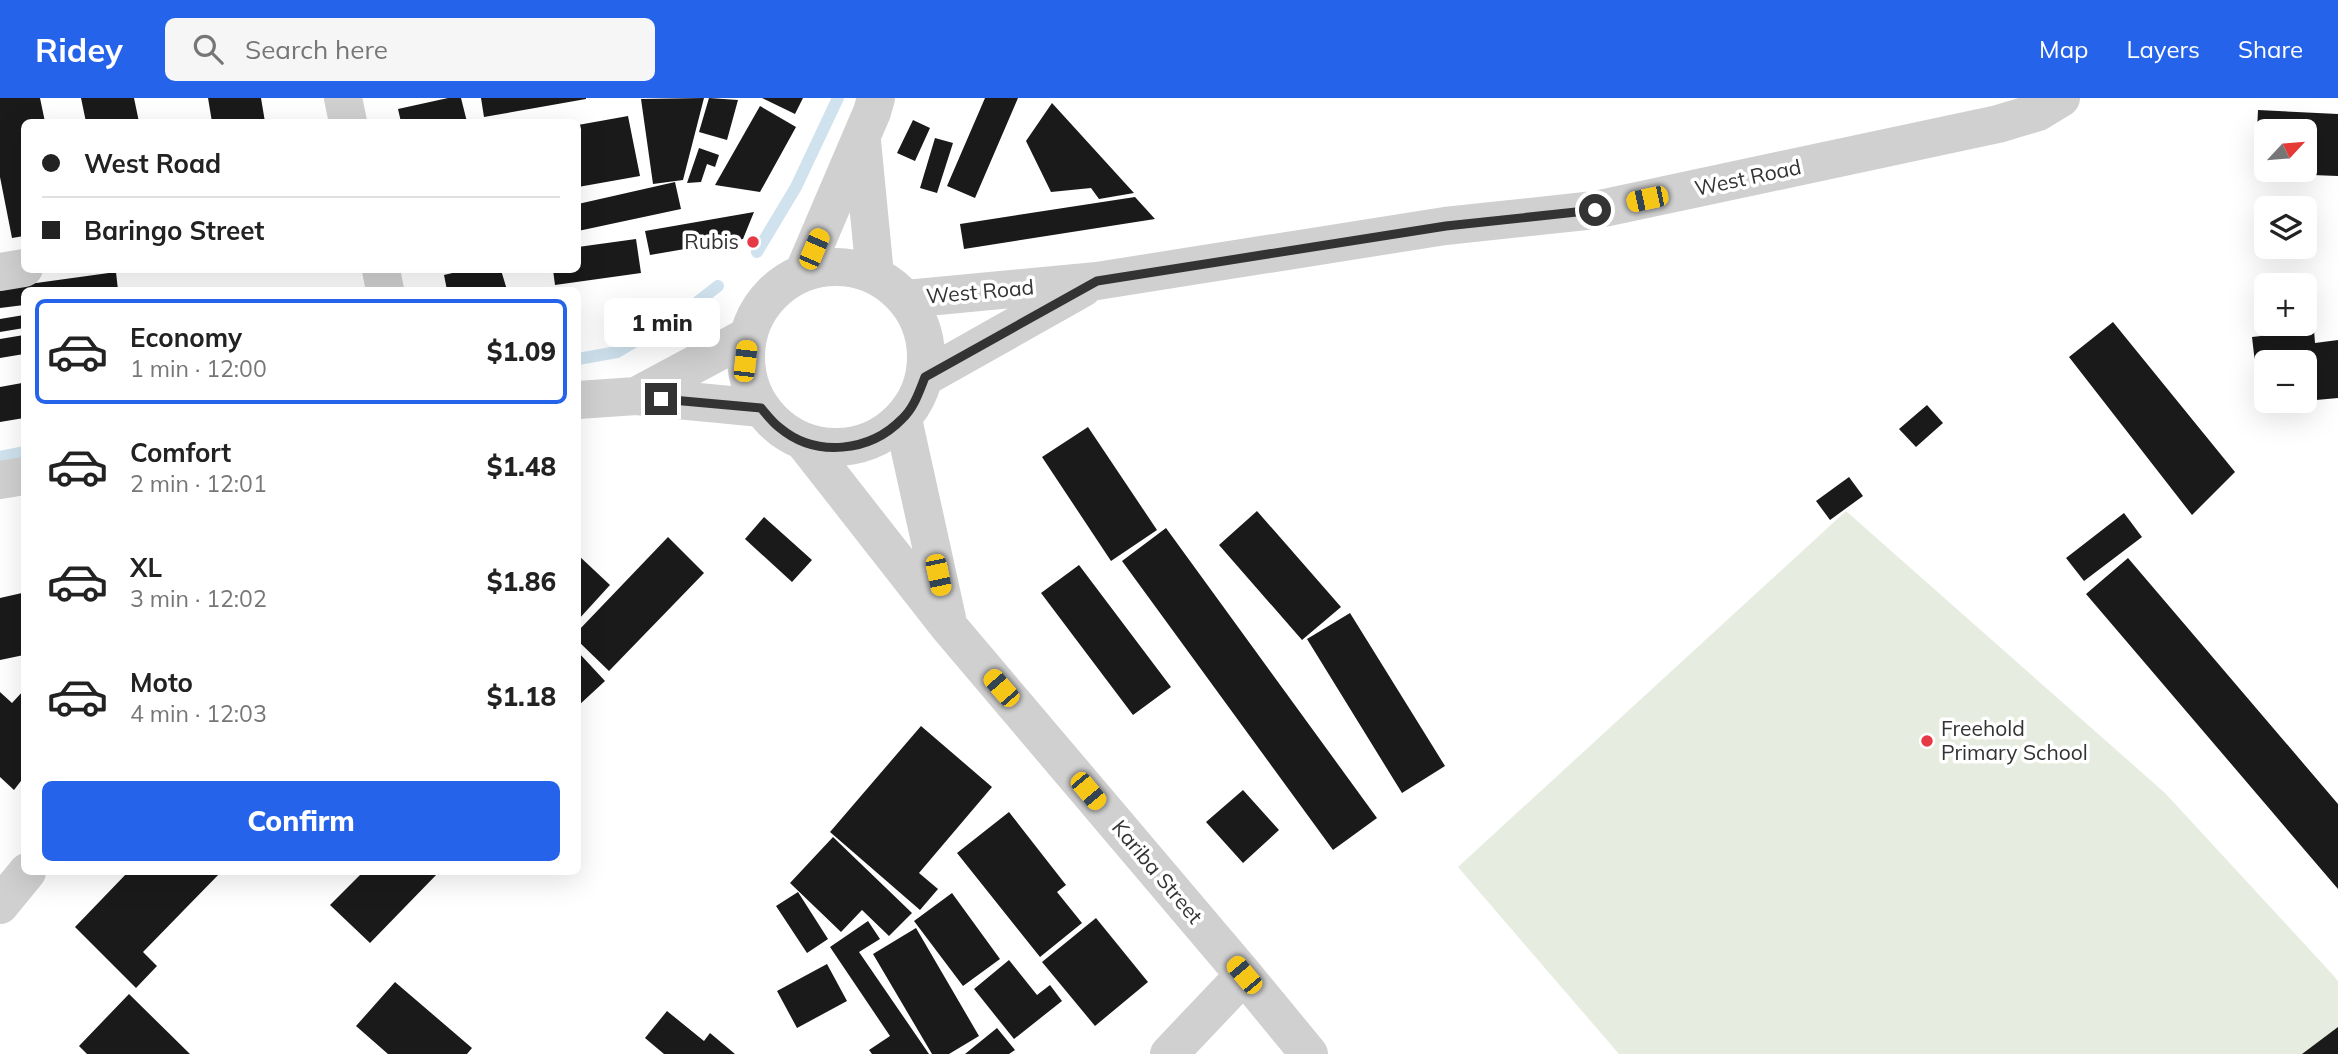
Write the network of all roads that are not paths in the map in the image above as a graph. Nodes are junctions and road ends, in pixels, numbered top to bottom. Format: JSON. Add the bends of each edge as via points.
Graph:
{"nodes":[{"id":1,"x":343,"y":98,"type":"edge"},
{"id":2,"x":876,"y":98,"type":"edge"},
{"id":3,"x":2061,"y":98,"type":"edge"},
{"id":4,"x":347,"y":119,"type":"edge"},
{"id":5,"x":862,"y":135,"type":"junction"},
{"id":6,"x":21,"y":268,"type":"edge"},
{"id":7,"x":804,"y":271,"type":"junction"},
{"id":8,"x":0,"y":272,"type":"edge"},
{"id":9,"x":875,"y":275,"type":"junction"},
{"id":10,"x":1097,"y":281,"type":"junction"},
{"id":11,"x":906,"y":299,"type":"junction"},
{"id":12,"x":748,"y":336,"type":"junction"},
{"id":13,"x":925,"y":377,"type":"junction"},
{"id":14,"x":636,"y":396,"type":"junction"},
{"id":15,"x":581,"y":400,"type":"edge"},
{"id":16,"x":761,"y":408,"type":"junction"},
{"id":17,"x":903,"y":419,"type":"junction"},
{"id":18,"x":804,"y":442,"type":"junction"},
{"id":19,"x":21,"y":476,"type":"edge"},
{"id":20,"x":0,"y":480,"type":"edge"},
{"id":21,"x":949,"y":627,"type":"junction"},
{"id":22,"x":25,"y":875,"type":"edge"},
{"id":23,"x":0,"y":905,"type":"edge"},
{"id":24,"x":1244,"y":975,"type":"junction"},
{"id":25,"x":1169,"y":1054,"type":"edge"},
{"id":26,"x":1309,"y":1054,"type":"edge"}],
"edges":[{"from":1,"to":4,"type":"street"},
{"from":2,"to":5,"type":"street"},
{"from":3,"to":10,"type":"street","name":"West Road","via":[[2038,112],[1998,124],[1595,210],[1446,226]]},
{"from":5,"to":7,"type":"street"},
{"from":5,"to":9,"type":"street"},
{"from":6,"to":8,"type":"street"},
{"from":7,"to":9,"type":"street","via":[[852,268]]},
{"from":7,"to":12,"type":"street","via":[[768,296]]},
{"from":9,"to":11,"type":"street"},
{"from":10,"to":11,"type":"street","name":"West Road"},
{"from":10,"to":13,"type":"street","name":"West Road"},
{"from":11,"to":13,"type":"street","via":[[924,335]]},
{"from":12,"to":14,"type":"street"},
{"from":12,"to":16,"type":"street","via":[[745,361]]},
{"from":13,"to":17,"type":"street"},
{"from":14,"to":15,"type":"street"},
{"from":14,"to":16,"type":"street"},
{"from":16,"to":18,"type":"street","via":[[780,429]]},
{"from":17,"to":18,"type":"street","via":[[882,436],[857,446],[831,448]]},
{"from":17,"to":21,"type":"street"},
{"from":18,"to":21,"type":"street","name":"Kariba Street"},
{"from":19,"to":20,"type":"street"},
{"from":21,"to":24,"type":"street","name":"Kariba Street"},
{"from":22,"to":23,"type":"street"},
{"from":24,"to":25,"type":"street"},
{"from":24,"to":26,"type":"street","name":"Kariba Street"}]}
